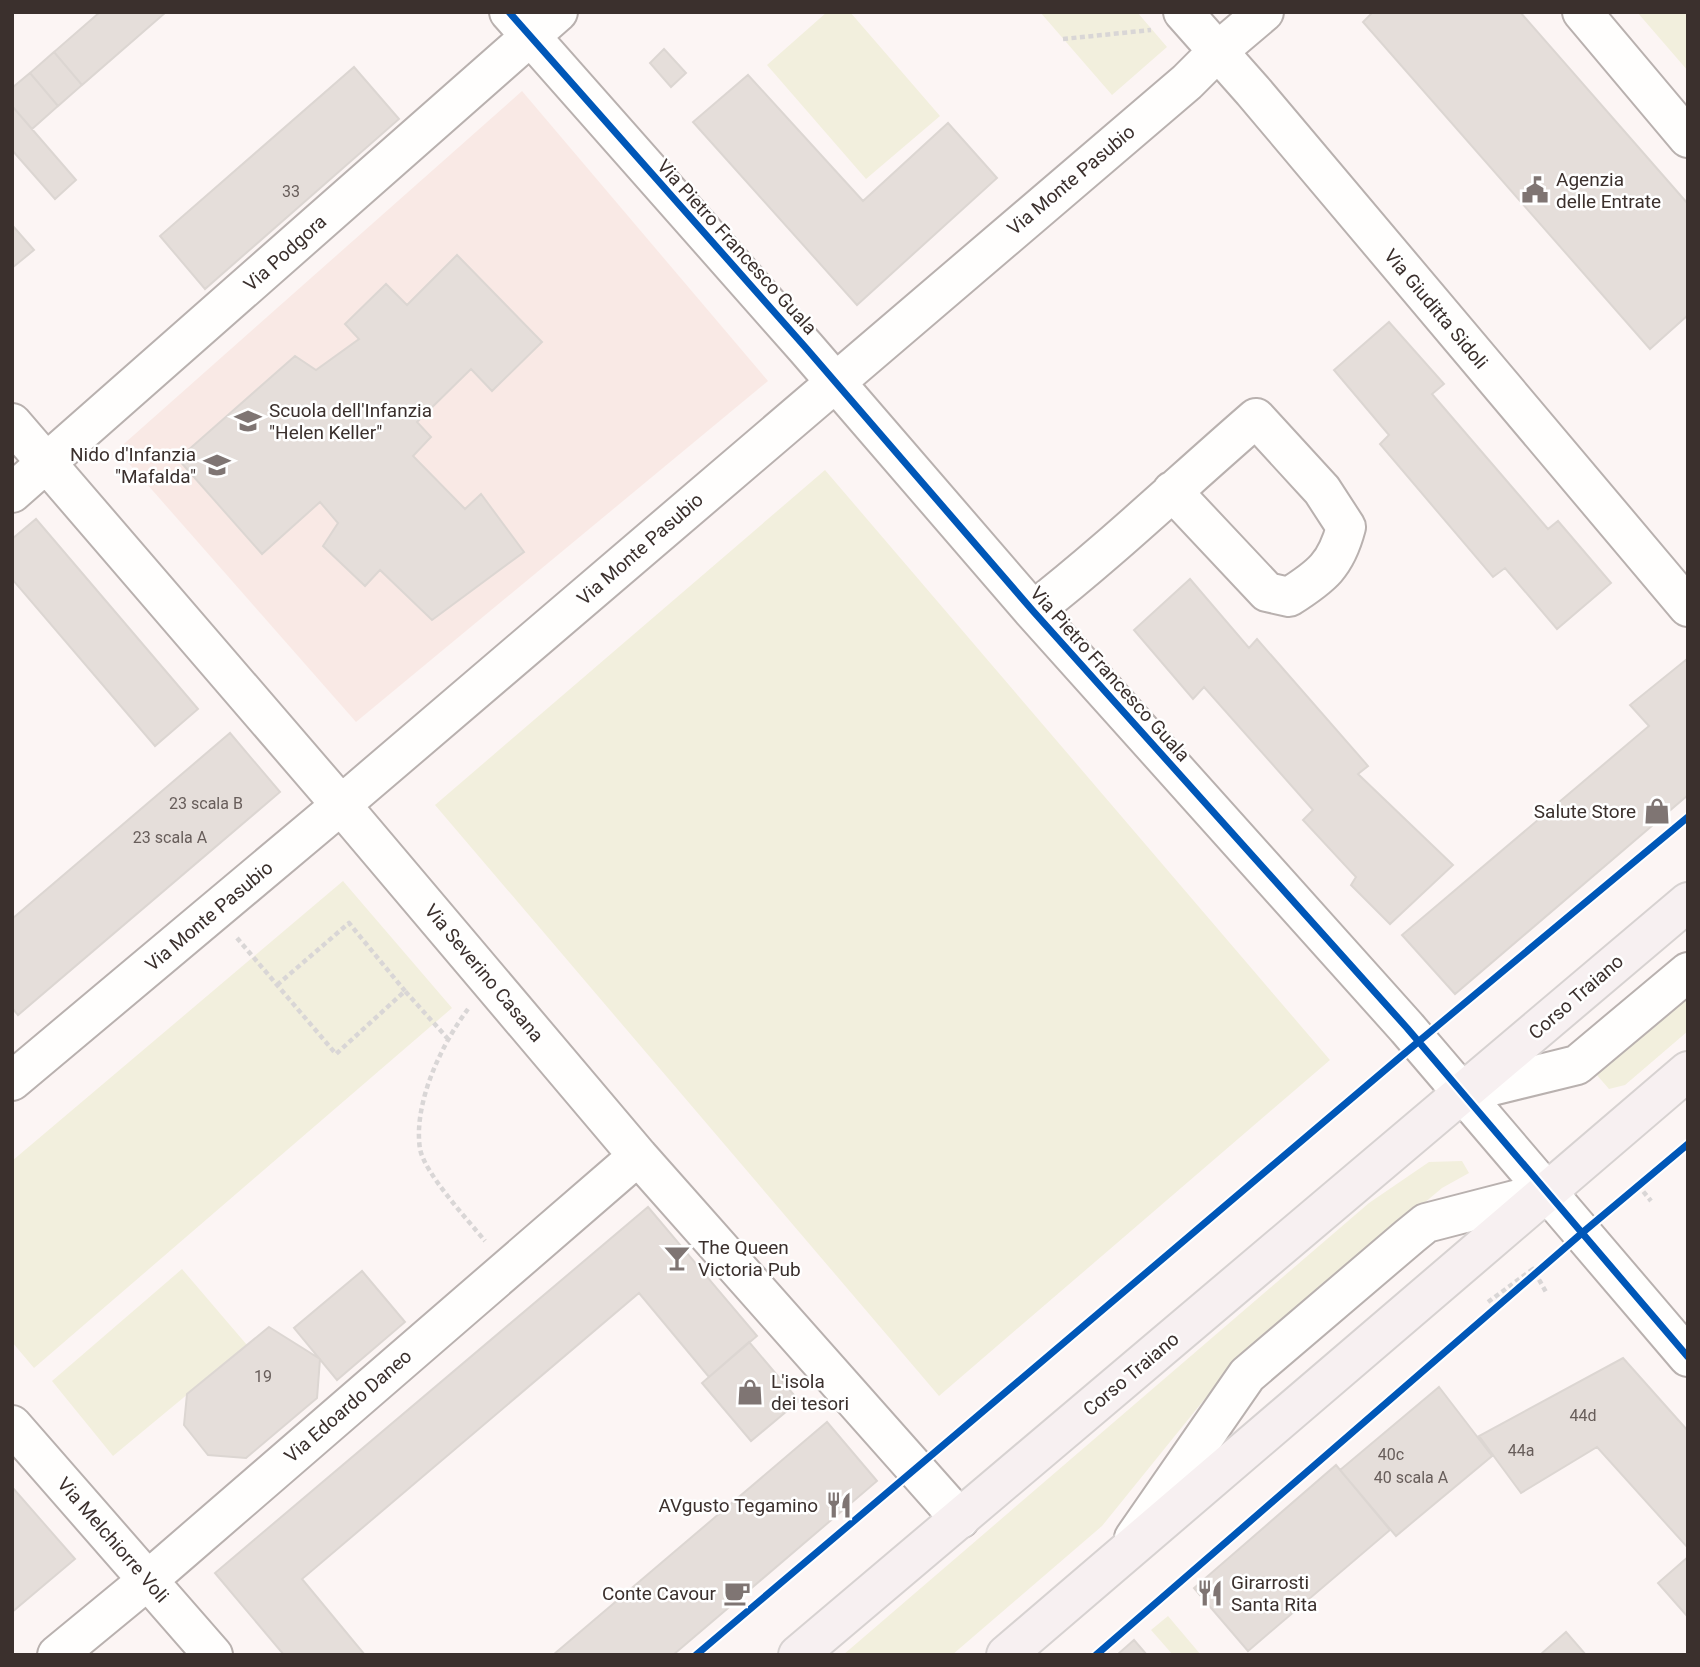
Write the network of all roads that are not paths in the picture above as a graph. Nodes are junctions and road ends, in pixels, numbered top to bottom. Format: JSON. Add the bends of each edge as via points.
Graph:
{"nodes":[{"id":1,"x":1264,"y":12,"type":"edge"},
{"id":2,"x":1582,"y":12,"type":"edge"},
{"id":3,"x":532,"y":20,"type":"edge"},
{"id":4,"x":1167,"y":21,"type":"edge"},
{"id":5,"x":1218,"y":51,"type":"junction"},
{"id":6,"x":1688,"y":138,"type":"edge"},
{"id":7,"x":835,"y":382,"type":"junction"},
{"id":8,"x":12,"y":424,"type":"edge"},
{"id":9,"x":47,"y":464,"type":"junction"},
{"id":10,"x":1172,"y":491,"type":"junction"},
{"id":11,"x":12,"y":493,"type":"edge"},
{"id":12,"x":1688,"y":607,"type":"edge"},
{"id":13,"x":1033,"y":611,"type":"junction"},
{"id":14,"x":341,"y":805,"type":"junction"},
{"id":15,"x":1688,"y":902,"type":"edge"},
{"id":16,"x":1688,"y":972,"type":"edge"},
{"id":17,"x":1688,"y":1070,"type":"edge"},
{"id":18,"x":12,"y":1080,"type":"edge"},
{"id":19,"x":1463,"y":1093,"type":"junction"},
{"id":20,"x":638,"y":1156,"type":"junction"},
{"id":21,"x":1546,"y":1192,"type":"junction"},
{"id":22,"x":1688,"y":1357,"type":"edge"},
{"id":23,"x":12,"y":1426,"type":"edge"},
{"id":24,"x":960,"y":1519,"type":"junction"},
{"id":25,"x":1121,"y":1557,"type":"junction"},
{"id":26,"x":148,"y":1580,"type":"junction"},
{"id":27,"x":57,"y":1655,"type":"edge"},
{"id":28,"x":213,"y":1655,"type":"edge"},
{"id":29,"x":798,"y":1655,"type":"edge"},
{"id":30,"x":1006,"y":1655,"type":"edge"}],
"edges":[{"from":1,"to":5,"type":"street","name":"Via Monte Pasubio"},
{"from":2,"to":6,"type":"street"},
{"from":3,"to":7,"type":"street","name":"Via Pietro Francesco Guala"},
{"from":3,"to":9,"type":"street","name":"Via Podgora"},
{"from":4,"to":5,"type":"street","name":"Via Giuditta Sidoli"},
{"from":5,"to":7,"type":"street","name":"Via Monte Pasubio"},
{"from":5,"to":12,"type":"street","name":"Via Giuditta Sidoli"},
{"from":7,"to":13,"type":"street","name":"Via Pietro Francesco Guala"},
{"from":7,"to":14,"type":"street","name":"Via Monte Pasubio"},
{"from":8,"to":9,"type":"street","name":"Via Severino Casana"},
{"from":9,"to":11,"type":"street","name":"Via Podgora"},
{"from":9,"to":14,"type":"street","name":"Via Severino Casana"},
{"from":10,"to":10,"type":"street","via":[[1256,418],[1322,490],[1346,527],[1339,553],[1315,580],[1289,597],[1267,592]]},
{"from":10,"to":13,"type":"street"},
{"from":13,"to":19,"type":"street","name":"Via Pietro Francesco Guala"},
{"from":14,"to":18,"type":"street","name":"Via Monte Pasubio"},
{"from":14,"to":20,"type":"street","name":"Via Severino Casana"},
{"from":15,"to":19,"type":"main road","name":"Corso Traiano"},
{"from":16,"to":19,"type":"street","name":"Corso Traiano","via":[[1577,1065]]},
{"from":17,"to":21,"type":"main road"},
{"from":19,"to":21,"type":"street","name":"Via Pietro Francesco Guala"},
{"from":19,"to":24,"type":"main road","name":"Corso Traiano"},
{"from":20,"to":24,"type":"street","name":"Via Severino Casana"},
{"from":20,"to":26,"type":"street","name":"Via Edoardo Daneo"},
{"from":21,"to":22,"type":"street","name":"Via Pietro Francesco Guala"},
{"from":21,"to":25,"type":"main road"},
{"from":21,"to":25,"type":"street","via":[[1426,1223],[1247,1375]]},
{"from":23,"to":26,"type":"street","name":"Via Melchiorre Voli"},
{"from":24,"to":29,"type":"main road","name":"Corso Traiano"},
{"from":25,"to":30,"type":"main road"},
{"from":26,"to":27,"type":"street","name":"Via Edoardo Daneo"},
{"from":26,"to":28,"type":"street","name":"Via Melchiorre Voli"}]}
